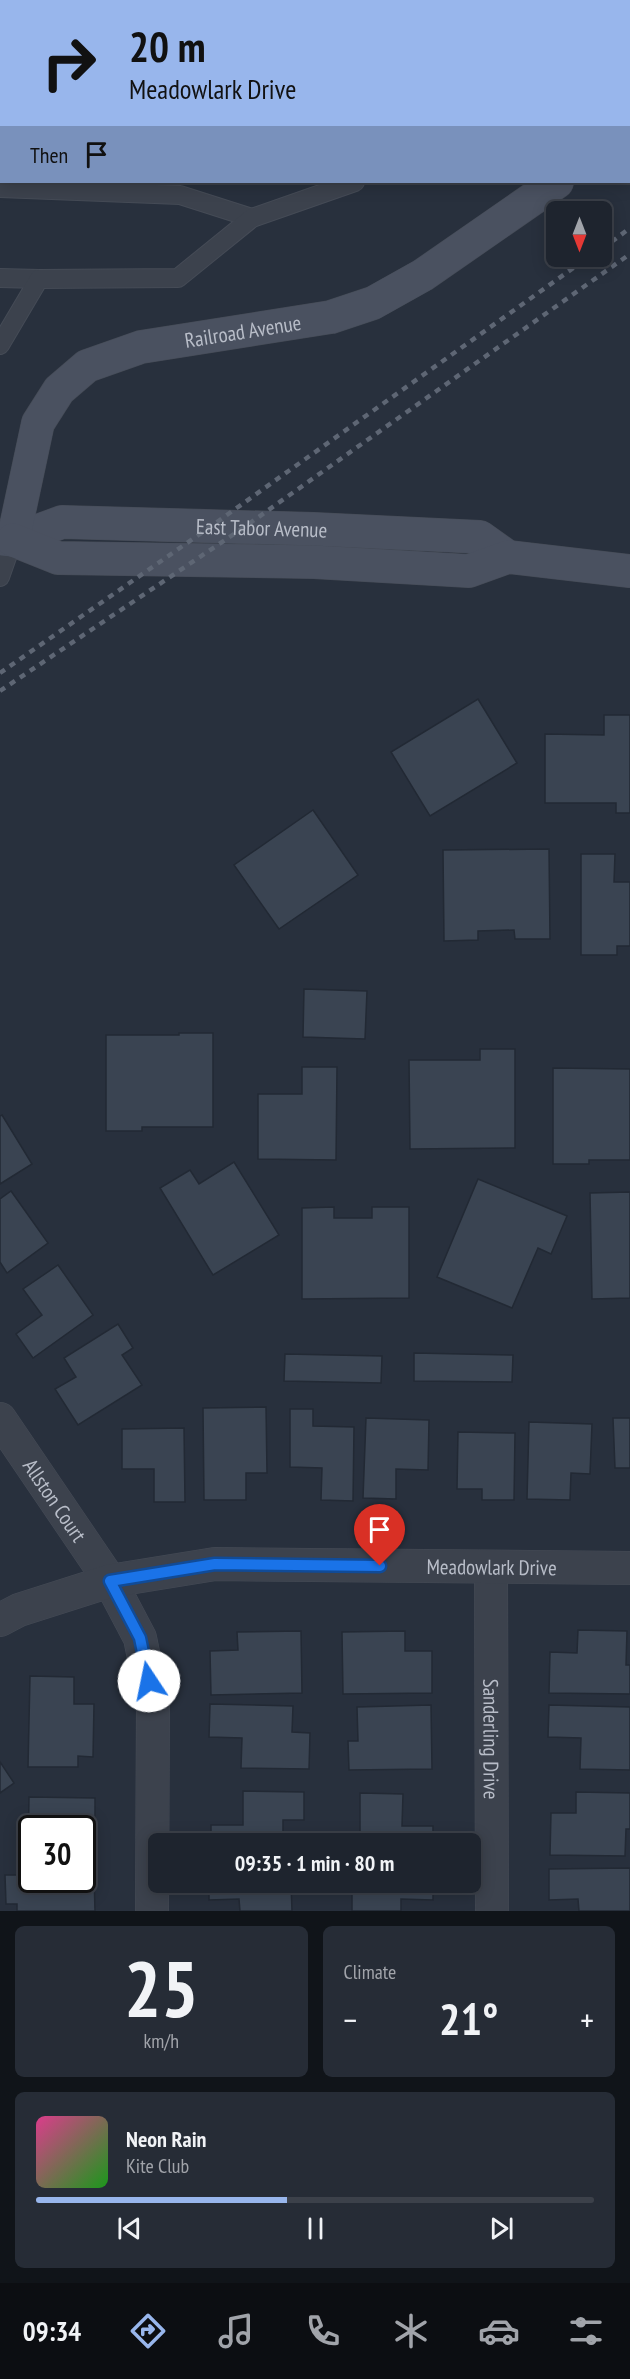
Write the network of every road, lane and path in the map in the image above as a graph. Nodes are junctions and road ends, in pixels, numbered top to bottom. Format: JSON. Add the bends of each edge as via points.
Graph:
{"nodes":[{"id":1,"x":352,"y":183,"type":"edge"},
{"id":2,"x":556,"y":183,"type":"edge"},
{"id":3,"x":0,"y":188,"type":"edge"},
{"id":4,"x":252,"y":218,"type":"junction"},
{"id":5,"x":0,"y":278,"type":"edge"},
{"id":6,"x":39,"y":279,"type":"junction"},
{"id":7,"x":0,"y":345,"type":"edge"},
{"id":8,"x":7,"y":539,"type":"edge"},
{"id":9,"x":630,"y":572,"type":"edge"},
{"id":10,"x":0,"y":578,"type":"edge"},
{"id":11,"x":0,"y":1419,"type":"edge"},
{"id":12,"x":491,"y":1568,"type":"junction"},
{"id":13,"x":630,"y":1568,"type":"edge"},
{"id":14,"x":110,"y":1581,"type":"junction"},
{"id":15,"x":0,"y":1620,"type":"edge"},
{"id":16,"x":152,"y":1911,"type":"edge"},
{"id":17,"x":492,"y":1911,"type":"edge"}],
"edges":[{"from":1,"to":4,"type":"lane"},
{"from":2,"to":8,"type":"main road","name":"Railroad Avenue","via":[[423,275],[373,303],[331,317],[141,347],[87,366],[59,390],[38,423]]},
{"from":3,"to":4,"type":"lane","via":[[180,195]]},
{"from":4,"to":6,"type":"lane","via":[[178,278]]},
{"from":5,"to":6,"type":"lane"},
{"from":6,"to":7,"type":"lane"},
{"from":8,"to":9,"type":"main road","name":"East Tabor Avenue","via":[[58,558],[314,562],[469,571],[508,557]]},
{"from":8,"to":10,"type":"lane"},
{"from":11,"to":14,"type":"street","name":"Allston Court"},
{"from":12,"to":13,"type":"street","name":"Meadowlark Drive"},
{"from":12,"to":14,"type":"street","name":"Meadowlark Drive","via":[[215,1564]]},
{"from":12,"to":17,"type":"street","name":"Sanderling Drive"},
{"from":14,"to":15,"type":"street","name":"Meadowlark Drive","via":[[19,1610]]},
{"from":14,"to":16,"type":"street","name":"Allston Court","via":[[140,1638],[153,1702]]}]}
